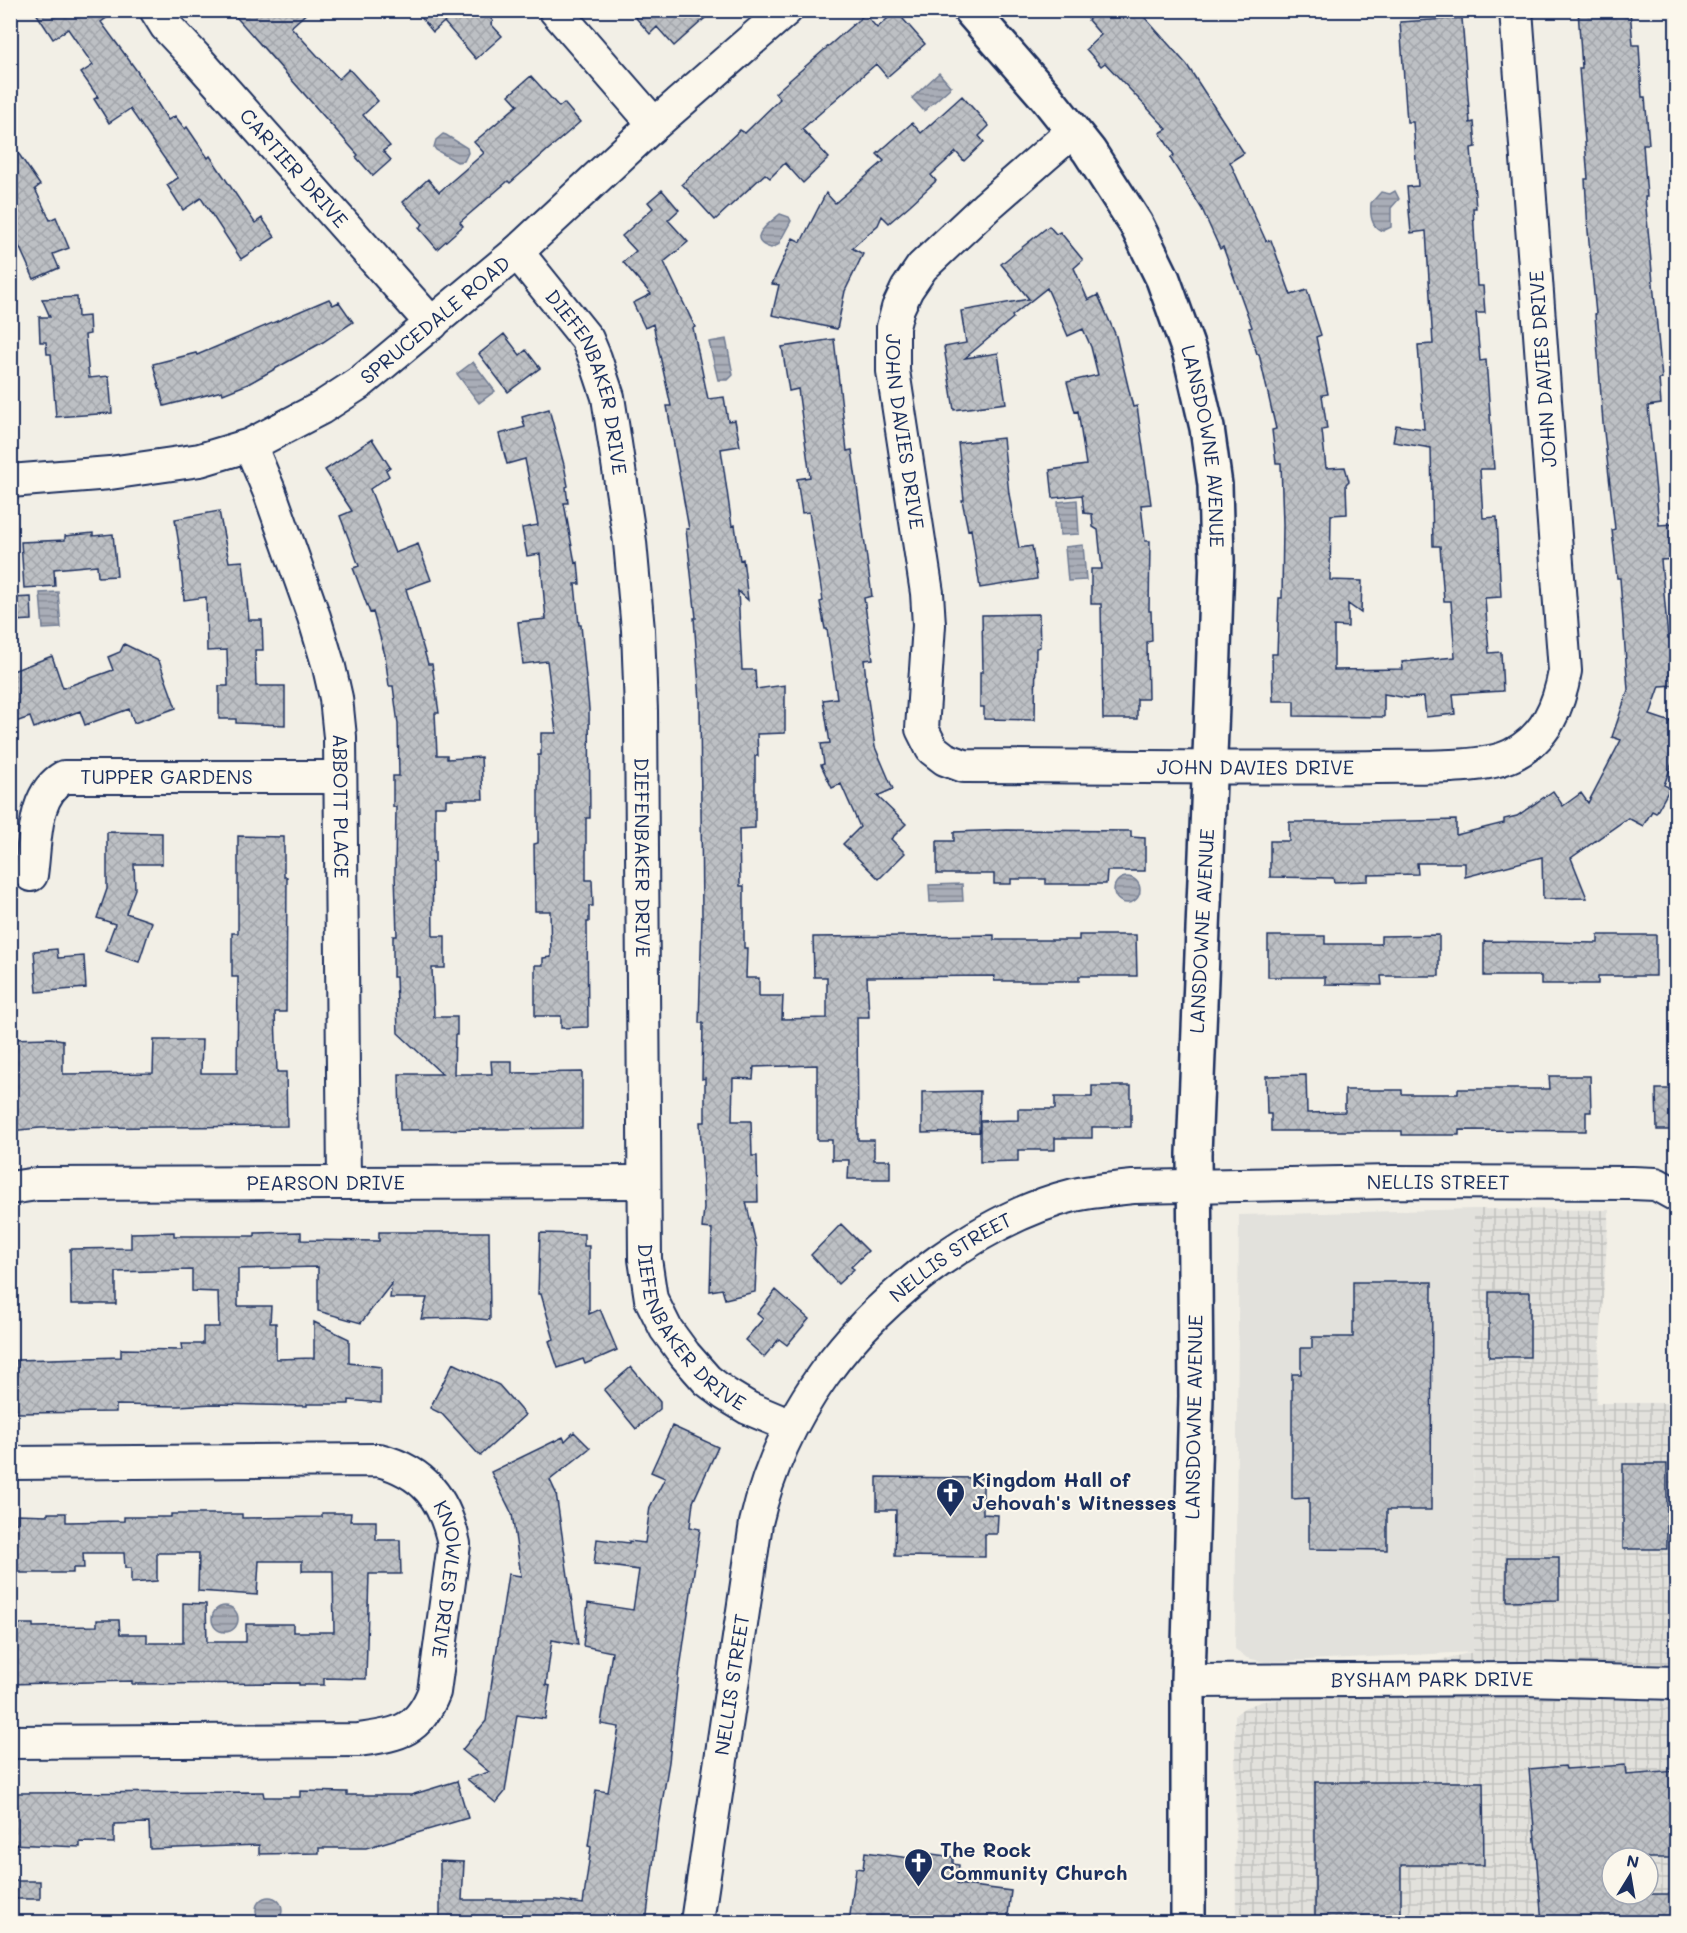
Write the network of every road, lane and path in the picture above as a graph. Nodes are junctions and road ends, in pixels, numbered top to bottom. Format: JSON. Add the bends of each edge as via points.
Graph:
{"nodes":[{"id":1,"x":156,"y":10,"type":"edge"},
{"id":2,"x":555,"y":10,"type":"edge"},
{"id":3,"x":786,"y":10,"type":"edge"},
{"id":4,"x":970,"y":10,"type":"edge"},
{"id":5,"x":1516,"y":10,"type":"edge"},
{"id":6,"x":654,"y":124,"type":"junction"},
{"id":7,"x":1073,"y":130,"type":"junction"},
{"id":8,"x":517,"y":252,"type":"junction"},
{"id":9,"x":432,"y":324,"type":"junction"},
{"id":10,"x":250,"y":445,"type":"junction"},
{"id":11,"x":10,"y":481,"type":"edge"},
{"id":12,"x":1209,"y":768,"type":"junction"},
{"id":13,"x":340,"y":777,"type":"junction"},
{"id":14,"x":31,"y":875,"type":"dead end"},
{"id":15,"x":644,"y":1182,"type":"junction"},
{"id":16,"x":344,"y":1183,"type":"junction"},
{"id":17,"x":1195,"y":1187,"type":"junction"},
{"id":18,"x":10,"y":1188,"type":"edge"},
{"id":19,"x":1677,"y":1196,"type":"edge"},
{"id":20,"x":791,"y":1426,"type":"junction"},
{"id":21,"x":10,"y":1463,"type":"edge"},
{"id":22,"x":1188,"y":1681,"type":"junction"},
{"id":23,"x":1677,"y":1683,"type":"edge"},
{"id":24,"x":10,"y":1742,"type":"edge"},
{"id":25,"x":697,"y":1923,"type":"edge"},
{"id":26,"x":1188,"y":1923,"type":"edge"}],
"edges":[{"from":1,"to":9,"type":"street","name":"CARTIER DRIVE","via":[[166,26]]},
{"from":2,"to":6,"type":"street"},
{"from":3,"to":6,"type":"street","name":"SPRUCEDALE ROAD"},
{"from":4,"to":7,"type":"main road","name":"LANSDOWNE AVENUE"},
{"from":5,"to":12,"type":"street","name":"JOHN DAVIES DRIVE","via":[[1565,671],[1558,704],[1538,737],[1497,761]]},
{"from":6,"to":8,"type":"street","name":"SPRUCEDALE ROAD"},
{"from":7,"to":12,"type":"main road","name":"LANSDOWNE AVENUE","via":[[1121,198],[1163,279],[1190,354],[1205,418],[1215,488],[1217,560]]},
{"from":7,"to":12,"type":"street","name":"JOHN DAVIES DRIVE","via":[[922,267],[907,289],[893,327],[893,371],[927,593],[922,729],[932,749],[964,766]]},
{"from":8,"to":9,"type":"street","name":"SPRUCEDALE ROAD"},
{"from":8,"to":15,"type":"street","name":"DIEFENBAKER DRIVE","via":[[587,339],[599,367],[608,397],[630,542],[639,630]]},
{"from":9,"to":10,"type":"street","name":"SPRUCEDALE ROAD","via":[[361,382]]},
{"from":10,"to":11,"type":"street","name":"SPRUCEDALE ROAD","via":[[200,460],[155,467]]},
{"from":10,"to":13,"type":"street","name":"ABBOTT PLACE","via":[[304,584],[329,667],[339,728]]},
{"from":12,"to":17,"type":"main road","name":"LANSDOWNE AVENUE"},
{"from":13,"to":14,"type":"street","name":"TUPPER GARDENS","via":[[64,777],[55,782],[42,801]]},
{"from":13,"to":16,"type":"street","name":"ABBOTT PLACE"},
{"from":15,"to":16,"type":"street","name":"PEARSON DRIVE"},
{"from":15,"to":20,"type":"street","name":"DIEFENBAKER DRIVE","via":[[648,1280],[651,1299],[666,1329],[707,1380],[748,1408]]},
{"from":16,"to":18,"type":"street","name":"PEARSON DRIVE","via":[[37,1184]]},
{"from":17,"to":19,"type":"street","name":"NELLIS STREET","via":[[1393,1182],[1632,1183],[1656,1184]]},
{"from":17,"to":20,"type":"street","name":"NELLIS STREET","via":[[1133,1187],[1075,1195],[1036,1207],[969,1240],[908,1284],[862,1326],[823,1374]]},
{"from":17,"to":22,"type":"main road","name":"LANSDOWNE AVENUE","via":[[1196,1396]]},
{"from":20,"to":25,"type":"street","name":"NELLIS STREET","via":[[771,1468],[756,1523]]},
{"from":21,"to":24,"type":"street","name":"KNOWLES DRIVE","via":[[379,1460],[415,1475],[427,1485],[438,1498],[454,1544],[434,1692],[420,1717],[399,1733],[359,1740]]},
{"from":22,"to":23,"type":"street","name":"BYSHAM PARK DRIVE","via":[[1526,1679]]},
{"from":22,"to":26,"type":"main road","name":"LANSDOWNE AVENUE"}]}
